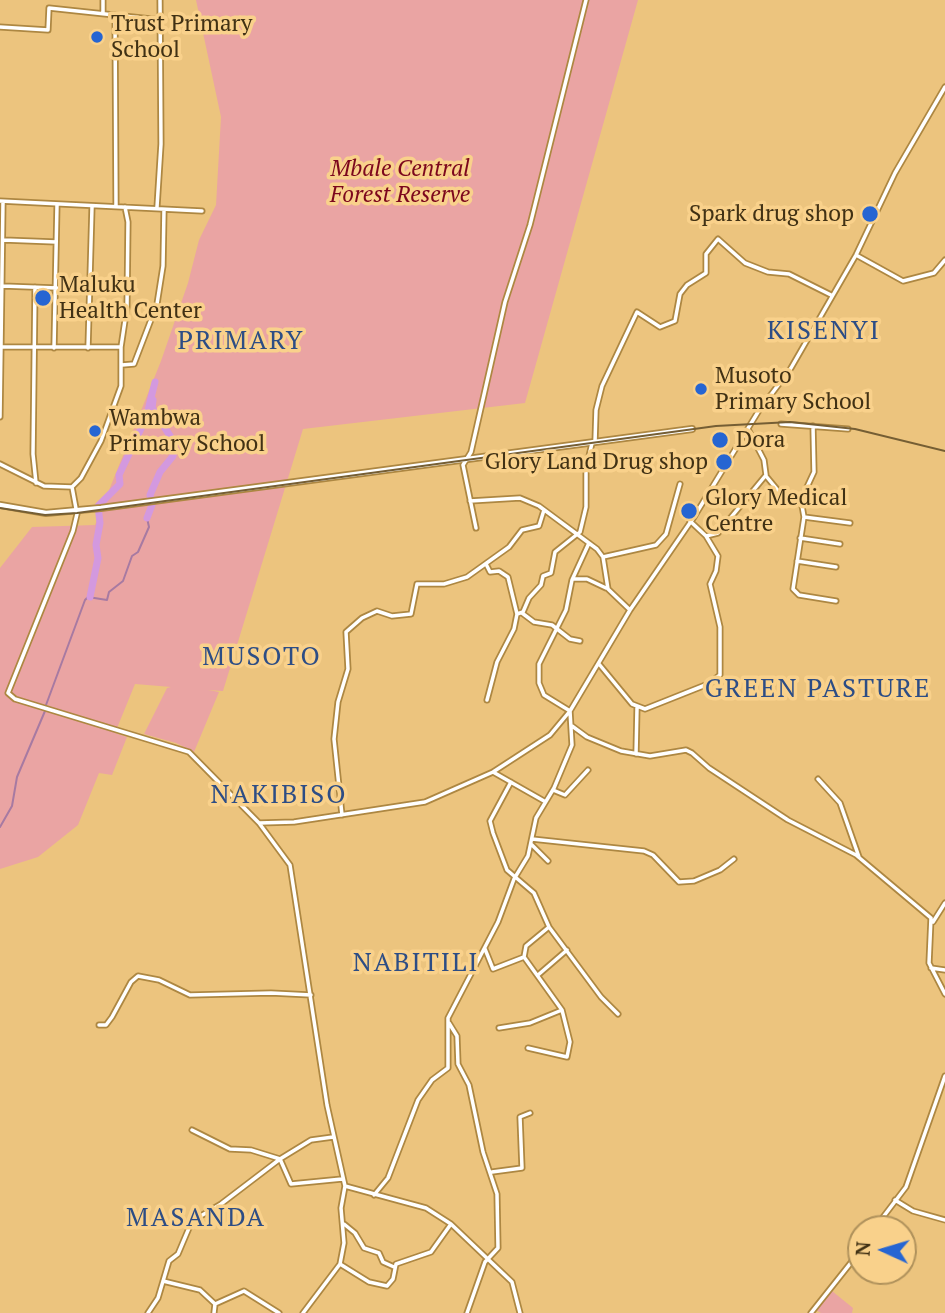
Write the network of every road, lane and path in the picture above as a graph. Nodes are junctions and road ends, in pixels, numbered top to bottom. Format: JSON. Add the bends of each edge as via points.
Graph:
{"nodes":[{"id":1,"x":47,"y":0,"type":"edge"},
{"id":2,"x":103,"y":0,"type":"edge"},
{"id":3,"x":160,"y":0,"type":"edge"},
{"id":4,"x":586,"y":0,"type":"edge"},
{"id":5,"x":49,"y":8,"type":"junction"},
{"id":6,"x":103,"y":13,"type":"junction"},
{"id":7,"x":115,"y":15,"type":"junction"},
{"id":8,"x":161,"y":20,"type":"junction"},
{"id":9,"x":0,"y":27,"type":"edge"},
{"id":10,"x":945,"y":87,"type":"edge"},
{"id":11,"x":1,"y":201,"type":"edge"},
{"id":12,"x":57,"y":205,"type":"junction"},
{"id":13,"x":116,"y":206,"type":"junction"},
{"id":14,"x":92,"y":207,"type":"junction"},
{"id":15,"x":125,"y":207,"type":"junction"},
{"id":16,"x":157,"y":207,"type":"junction"},
{"id":17,"x":164,"y":210,"type":"junction"},
{"id":18,"x":202,"y":211,"type":"dead end"},
{"id":19,"x":4,"y":240,"type":"junction"},
{"id":20,"x":56,"y":242,"type":"junction"},
{"id":21,"x":856,"y":255,"type":"junction"},
{"id":22,"x":945,"y":260,"type":"edge"},
{"id":23,"x":3,"y":286,"type":"junction"},
{"id":24,"x":35,"y":287,"type":"junction"},
{"id":25,"x":57,"y":288,"type":"junction"},
{"id":26,"x":2,"y":294,"type":"edge"},
{"id":27,"x":831,"y":295,"type":"junction"},
{"id":28,"x":1,"y":324,"type":"edge"},
{"id":29,"x":1,"y":346,"type":"edge"},
{"id":30,"x":36,"y":347,"type":"junction"},
{"id":31,"x":121,"y":347,"type":"junction"},
{"id":32,"x":54,"y":348,"type":"junction"},
{"id":33,"x":88,"y":348,"type":"junction"},
{"id":34,"x":121,"y":365,"type":"junction"},
{"id":35,"x":0,"y":416,"type":"edge"},
{"id":36,"x":781,"y":424,"type":"dead end"},
{"id":37,"x":813,"y":426,"type":"junction"},
{"id":38,"x":748,"y":428,"type":"junction"},
{"id":39,"x":692,"y":429,"type":"dead end"},
{"id":40,"x":848,"y":429,"type":"dead end"},
{"id":41,"x":594,"y":443,"type":"junction"},
{"id":42,"x":468,"y":460,"type":"junction"},
{"id":43,"x":0,"y":464,"type":"edge"},
{"id":44,"x":766,"y":475,"type":"junction"},
{"id":45,"x":36,"y":484,"type":"junction"},
{"id":46,"x":680,"y":484,"type":"dead end"},
{"id":47,"x":72,"y":487,"type":"junction"},
{"id":48,"x":470,"y":501,"type":"junction"},
{"id":49,"x":800,"y":504,"type":"junction"},
{"id":50,"x":0,"y":505,"type":"edge"},
{"id":51,"x":77,"y":510,"type":"junction"},
{"id":52,"x":544,"y":510,"type":"junction"},
{"id":53,"x":804,"y":517,"type":"junction"},
{"id":54,"x":690,"y":521,"type":"junction"},
{"id":55,"x":850,"y":523,"type":"dead end"},
{"id":56,"x":476,"y":528,"type":"dead end"},
{"id":57,"x":578,"y":534,"type":"junction"},
{"id":58,"x":706,"y":536,"type":"junction"},
{"id":59,"x":800,"y":538,"type":"junction"},
{"id":60,"x":589,"y":543,"type":"junction"},
{"id":61,"x":840,"y":544,"type":"dead end"},
{"id":62,"x":603,"y":557,"type":"junction"},
{"id":63,"x":797,"y":561,"type":"junction"},
{"id":64,"x":486,"y":564,"type":"junction"},
{"id":65,"x":836,"y":567,"type":"dead end"},
{"id":66,"x":572,"y":580,"type":"junction"},
{"id":67,"x":608,"y":589,"type":"junction"},
{"id":68,"x":836,"y":601,"type":"dead end"},
{"id":69,"x":630,"y":610,"type":"junction"},
{"id":70,"x":519,"y":614,"type":"junction"},
{"id":71,"x":557,"y":628,"type":"junction"},
{"id":72,"x":580,"y":641,"type":"dead end"},
{"id":73,"x":598,"y":664,"type":"junction"},
{"id":74,"x":487,"y":700,"type":"dead end"},
{"id":75,"x":637,"y":708,"type":"junction"},
{"id":76,"x":570,"y":711,"type":"junction"},
{"id":77,"x":572,"y":726,"type":"junction"},
{"id":78,"x":636,"y":754,"type":"junction"},
{"id":79,"x":588,"y":770,"type":"dead end"},
{"id":80,"x":493,"y":772,"type":"junction"},
{"id":81,"x":818,"y":779,"type":"dead end"},
{"id":82,"x":511,"y":782,"type":"junction"},
{"id":83,"x":553,"y":790,"type":"junction"},
{"id":84,"x":544,"y":801,"type":"junction"},
{"id":85,"x":342,"y":815,"type":"junction"},
{"id":86,"x":259,"y":824,"type":"junction"},
{"id":87,"x":531,"y":842,"type":"junction"},
{"id":88,"x":734,"y":859,"type":"dead end"},
{"id":89,"x":860,"y":859,"type":"junction"},
{"id":90,"x":548,"y":861,"type":"dead end"},
{"id":91,"x":514,"y":879,"type":"junction"},
{"id":92,"x":945,"y":903,"type":"edge"},
{"id":93,"x":933,"y":922,"type":"junction"},
{"id":94,"x":549,"y":927,"type":"junction"},
{"id":95,"x":485,"y":950,"type":"junction"},
{"id":96,"x":567,"y":950,"type":"junction"},
{"id":97,"x":524,"y":957,"type":"junction"},
{"id":98,"x":931,"y":968,"type":"junction"},
{"id":99,"x":945,"y":970,"type":"edge"},
{"id":100,"x":538,"y":975,"type":"junction"},
{"id":101,"x":945,"y":994,"type":"edge"},
{"id":102,"x":311,"y":995,"type":"junction"},
{"id":103,"x":562,"y":1010,"type":"junction"},
{"id":104,"x":618,"y":1014,"type":"dead end"},
{"id":105,"x":448,"y":1021,"type":"junction"},
{"id":106,"x":99,"y":1025,"type":"dead end"},
{"id":107,"x":499,"y":1028,"type":"dead end"},
{"id":108,"x":527,"y":1048,"type":"dead end"},
{"id":109,"x":945,"y":1076,"type":"edge"},
{"id":110,"x":530,"y":1113,"type":"dead end"},
{"id":111,"x":192,"y":1130,"type":"dead end"},
{"id":112,"x":333,"y":1137,"type":"junction"},
{"id":113,"x":280,"y":1160,"type":"junction"},
{"id":114,"x":492,"y":1172,"type":"junction"},
{"id":115,"x":342,"y":1179,"type":"junction"},
{"id":116,"x":345,"y":1186,"type":"junction"},
{"id":117,"x":374,"y":1195,"type":"junction"},
{"id":118,"x":895,"y":1200,"type":"junction"},
{"id":119,"x":884,"y":1215,"type":"edge"},
{"id":120,"x":945,"y":1220,"type":"edge"},
{"id":121,"x":344,"y":1224,"type":"junction"},
{"id":122,"x":451,"y":1224,"type":"junction"},
{"id":123,"x":488,"y":1259,"type":"junction"},
{"id":124,"x":340,"y":1264,"type":"junction"},
{"id":125,"x":394,"y":1267,"type":"junction"},
{"id":126,"x":847,"y":1268,"type":"edge"},
{"id":127,"x":163,"y":1281,"type":"junction"},
{"id":128,"x":215,"y":1304,"type":"junction"},
{"id":129,"x":148,"y":1313,"type":"edge"},
{"id":130,"x":214,"y":1313,"type":"edge"},
{"id":131,"x":279,"y":1313,"type":"edge"},
{"id":132,"x":303,"y":1313,"type":"edge"},
{"id":133,"x":467,"y":1313,"type":"edge"},
{"id":134,"x":520,"y":1313,"type":"edge"},
{"id":135,"x":811,"y":1313,"type":"edge"}],
"edges":[{"from":1,"to":5,"type":"street"},
{"from":2,"to":6,"type":"street"},
{"from":3,"to":8,"type":"street"},
{"from":4,"to":42,"type":"street"},
{"from":5,"to":6,"type":"street"},
{"from":5,"to":9,"type":"street","via":[[48,30]]},
{"from":6,"to":7,"type":"street"},
{"from":7,"to":8,"type":"street"},
{"from":7,"to":13,"type":"street"},
{"from":8,"to":16,"type":"street"},
{"from":10,"to":21,"type":"street","via":[[895,173]]},
{"from":11,"to":12,"type":"street"},
{"from":11,"to":19,"type":"street"},
{"from":12,"to":14,"type":"street"},
{"from":12,"to":20,"type":"street"},
{"from":13,"to":14,"type":"street"},
{"from":13,"to":15,"type":"street"},
{"from":14,"to":33,"type":"street"},
{"from":15,"to":16,"type":"street"},
{"from":15,"to":31,"type":"street","via":[[127,307]]},
{"from":16,"to":17,"type":"street"},
{"from":17,"to":18,"type":"street"},
{"from":17,"to":34,"type":"street","via":[[163,274],[157,304],[134,364]]},
{"from":19,"to":20,"type":"street"},
{"from":19,"to":23,"type":"street"},
{"from":20,"to":25,"type":"street"},
{"from":21,"to":22,"type":"street","via":[[904,281],[934,273]]},
{"from":21,"to":27,"type":"street"},
{"from":23,"to":24,"type":"street"},
{"from":23,"to":26,"type":"street"},
{"from":24,"to":25,"type":"street"},
{"from":24,"to":30,"type":"street"},
{"from":25,"to":32,"type":"street"},
{"from":26,"to":28,"type":"street"},
{"from":27,"to":38,"type":"street","via":[[791,368]]},
{"from":27,"to":41,"type":"street","via":[[789,274],[745,263],[718,239],[706,254],[706,273],[681,294],[675,321],[660,327],[637,312],[598,398]]},
{"from":28,"to":29,"type":"street"},
{"from":29,"to":30,"type":"street"},
{"from":29,"to":35,"type":"street"},
{"from":30,"to":32,"type":"street"},
{"from":30,"to":45,"type":"street"},
{"from":31,"to":33,"type":"street"},
{"from":31,"to":34,"type":"street"},
{"from":32,"to":33,"type":"street"},
{"from":34,"to":47,"type":"street","via":[[120,392],[107,428]]},
{"from":36,"to":37,"type":"street"},
{"from":37,"to":40,"type":"street"},
{"from":37,"to":49,"type":"street","via":[[814,472]]},
{"from":38,"to":44,"type":"street"},
{"from":38,"to":54,"type":"street"},
{"from":39,"to":41,"type":"main road"},
{"from":41,"to":42,"type":"main road"},
{"from":41,"to":57,"type":"street"},
{"from":42,"to":48,"type":"street","via":[[464,470]]},
{"from":42,"to":51,"type":"main road"},
{"from":43,"to":45,"type":"street"},
{"from":44,"to":49,"type":"street","via":[[785,499]]},
{"from":44,"to":58,"type":"street","via":[[718,533]]},
{"from":45,"to":47,"type":"street"},
{"from":46,"to":62,"type":"street","via":[[666,534],[656,545]]},
{"from":47,"to":51,"type":"street"},
{"from":48,"to":52,"type":"street","via":[[520,498]]},
{"from":48,"to":56,"type":"street"},
{"from":49,"to":53,"type":"street"},
{"from":50,"to":51,"type":"main road","via":[[46,513]]},
{"from":51,"to":86,"type":"street","via":[[10,697],[189,752]]},
{"from":52,"to":57,"type":"street"},
{"from":52,"to":64,"type":"street","via":[[540,526],[522,530]]},
{"from":53,"to":55,"type":"street"},
{"from":53,"to":59,"type":"street"},
{"from":54,"to":58,"type":"street"},
{"from":54,"to":69,"type":"street"},
{"from":57,"to":60,"type":"street"},
{"from":57,"to":70,"type":"street","via":[[555,552],[551,573],[543,576]]},
{"from":58,"to":75,"type":"street","via":[[718,560],[710,584],[720,627],[720,675],[658,706]]},
{"from":59,"to":61,"type":"street"},
{"from":59,"to":63,"type":"street"},
{"from":60,"to":62,"type":"street"},
{"from":60,"to":66,"type":"street"},
{"from":62,"to":67,"type":"street"},
{"from":63,"to":65,"type":"street"},
{"from":63,"to":68,"type":"street","via":[[796,594]]},
{"from":64,"to":70,"type":"street","via":[[490,572],[508,577]]},
{"from":64,"to":85,"type":"street","via":[[452,583],[417,584],[411,614],[392,616],[377,611],[346,632],[348,669],[334,739]]},
{"from":66,"to":67,"type":"street","via":[[587,579]]},
{"from":66,"to":71,"type":"street"},
{"from":67,"to":69,"type":"street"},
{"from":69,"to":73,"type":"street"},
{"from":70,"to":71,"type":"street"},
{"from":70,"to":74,"type":"street","via":[[497,662]]},
{"from":71,"to":72,"type":"street"},
{"from":71,"to":76,"type":"street","via":[[539,664],[539,683],[546,697]]},
{"from":73,"to":75,"type":"street"},
{"from":73,"to":76,"type":"street"},
{"from":75,"to":78,"type":"street"},
{"from":76,"to":77,"type":"street"},
{"from":76,"to":80,"type":"street","via":[[550,735]]},
{"from":77,"to":78,"type":"street","via":[[595,741]]},
{"from":77,"to":83,"type":"street","via":[[572,745]]},
{"from":78,"to":89,"type":"street","via":[[686,750],[788,820]]},
{"from":79,"to":83,"type":"street","via":[[565,795]]},
{"from":80,"to":82,"type":"street"},
{"from":80,"to":85,"type":"street","via":[[425,802]]},
{"from":81,"to":89,"type":"street","via":[[839,803]]},
{"from":82,"to":84,"type":"street"},
{"from":82,"to":91,"type":"street","via":[[491,821]]},
{"from":83,"to":84,"type":"street"},
{"from":84,"to":87,"type":"street"},
{"from":85,"to":86,"type":"street"},
{"from":86,"to":102,"type":"street","via":[[290,865]]},
{"from":87,"to":88,"type":"street","via":[[644,851],[683,883],[720,870]]},
{"from":87,"to":90,"type":"street"},
{"from":87,"to":91,"type":"street"},
{"from":89,"to":93,"type":"street"},
{"from":91,"to":94,"type":"street","via":[[534,893]]},
{"from":91,"to":95,"type":"street"},
{"from":92,"to":93,"type":"street"},
{"from":93,"to":98,"type":"street","via":[[928,947]]},
{"from":94,"to":96,"type":"street"},
{"from":94,"to":97,"type":"street","via":[[526,946]]},
{"from":95,"to":97,"type":"street","via":[[492,970]]},
{"from":95,"to":105,"type":"street"},
{"from":96,"to":100,"type":"street"},
{"from":96,"to":104,"type":"street"},
{"from":97,"to":100,"type":"street"},
{"from":98,"to":99,"type":"street"},
{"from":98,"to":101,"type":"street"},
{"from":100,"to":103,"type":"street"},
{"from":102,"to":106,"type":"street","via":[[190,995],[159,979],[138,976],[106,1025]]},
{"from":102,"to":112,"type":"street"},
{"from":103,"to":107,"type":"street","via":[[530,1023]]},
{"from":103,"to":108,"type":"street","via":[[570,1042],[567,1057]]},
{"from":105,"to":114,"type":"street","via":[[457,1036],[458,1065],[469,1085],[483,1152]]},
{"from":105,"to":117,"type":"street","via":[[449,1068],[432,1080],[418,1100],[388,1178]]},
{"from":109,"to":118,"type":"street","via":[[906,1188]]},
{"from":110,"to":114,"type":"street","via":[[520,1116],[522,1168]]},
{"from":111,"to":113,"type":"street","via":[[230,1149],[251,1150]]},
{"from":112,"to":113,"type":"street","via":[[311,1140]]},
{"from":112,"to":115,"type":"street"},
{"from":113,"to":115,"type":"street","via":[[291,1184]]},
{"from":113,"to":127,"type":"street","via":[[199,1217],[169,1261]]},
{"from":114,"to":123,"type":"street","via":[[498,1247]]},
{"from":115,"to":116,"type":"street"},
{"from":116,"to":117,"type":"street"},
{"from":116,"to":121,"type":"street"},
{"from":117,"to":122,"type":"street","via":[[426,1208]]},
{"from":118,"to":119,"type":"street"},
{"from":118,"to":120,"type":"street","via":[[913,1211]]},
{"from":121,"to":124,"type":"street"},
{"from":121,"to":125,"type":"street","via":[[363,1248]]},
{"from":122,"to":123,"type":"street"},
{"from":122,"to":125,"type":"street","via":[[431,1252],[413,1255]]},
{"from":123,"to":133,"type":"street"},
{"from":123,"to":134,"type":"street","via":[[514,1286]]},
{"from":124,"to":125,"type":"street","via":[[383,1286],[393,1279]]},
{"from":124,"to":132,"type":"street"},
{"from":126,"to":135,"type":"street"},
{"from":127,"to":128,"type":"street","via":[[200,1290]]},
{"from":127,"to":129,"type":"street"},
{"from":128,"to":130,"type":"street"},
{"from":128,"to":131,"type":"street","via":[[244,1291]]}]}
